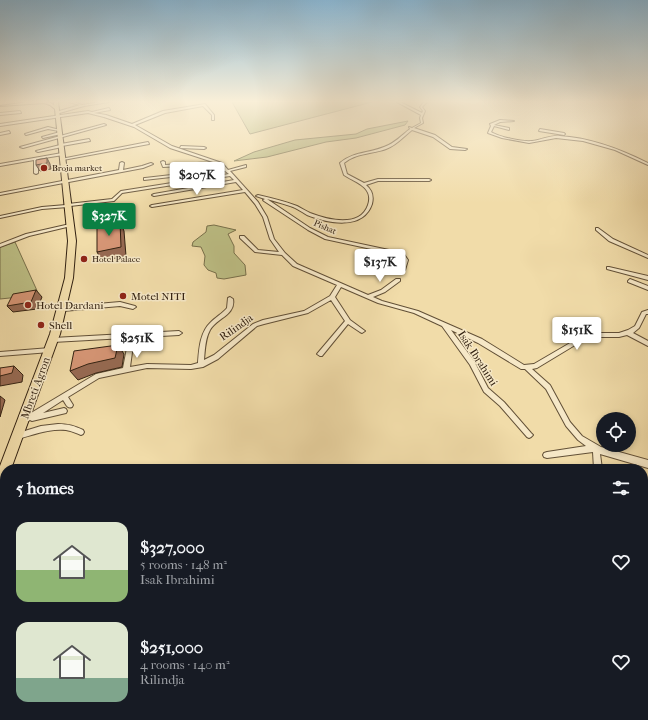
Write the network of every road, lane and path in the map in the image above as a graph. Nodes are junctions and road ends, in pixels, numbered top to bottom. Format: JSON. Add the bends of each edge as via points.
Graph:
{"nodes":[{"id":1,"x":55,"y":136,"type":"edge"},
{"id":2,"x":60,"y":136,"type":"edge"},
{"id":3,"x":79,"y":136,"type":"edge"},
{"id":4,"x":151,"y":136,"type":"edge"},
{"id":5,"x":403,"y":136,"type":"edge"},
{"id":6,"x":433,"y":136,"type":"edge"},
{"id":7,"x":497,"y":136,"type":"edge"},
{"id":8,"x":569,"y":136,"type":"edge"},
{"id":9,"x":43,"y":137,"type":"dead end"},
{"id":10,"x":89,"y":140,"type":"dead end"},
{"id":11,"x":581,"y":140,"type":"junction"},
{"id":12,"x":61,"y":143,"type":"junction"},
{"id":13,"x":148,"y":143,"type":"dead end"},
{"id":14,"x":164,"y":143,"type":"junction"},
{"id":15,"x":22,"y":147,"type":"dead end"},
{"id":16,"x":204,"y":148,"type":"dead end"},
{"id":17,"x":465,"y":149,"type":"dead end"},
{"id":18,"x":38,"y":150,"type":"dead end"},
{"id":19,"x":7,"y":157,"type":"dead end"},
{"id":20,"x":36,"y":159,"type":"junction"},
{"id":21,"x":187,"y":160,"type":"dead end"},
{"id":22,"x":163,"y":162,"type":"dead end"},
{"id":23,"x":122,"y":163,"type":"dead end"},
{"id":24,"x":217,"y":163,"type":"junction"},
{"id":25,"x":7,"y":164,"type":"junction"},
{"id":26,"x":151,"y":164,"type":"dead end"},
{"id":27,"x":648,"y":164,"type":"edge"},
{"id":28,"x":0,"y":165,"type":"edge"},
{"id":29,"x":194,"y":165,"type":"junction"},
{"id":30,"x":245,"y":166,"type":"dead end"},
{"id":31,"x":121,"y":171,"type":"junction"},
{"id":32,"x":226,"y":171,"type":"junction"},
{"id":33,"x":36,"y":173,"type":"dead end"},
{"id":34,"x":231,"y":175,"type":"junction"},
{"id":35,"x":145,"y":180,"type":"dead end"},
{"id":36,"x":429,"y":180,"type":"dead end"},
{"id":37,"x":237,"y":181,"type":"junction"},
{"id":38,"x":66,"y":183,"type":"junction"},
{"id":39,"x":365,"y":184,"type":"junction"},
{"id":40,"x":246,"y":191,"type":"junction"},
{"id":41,"x":26,"y":193,"type":"dead end"},
{"id":42,"x":0,"y":194,"type":"edge"},
{"id":43,"x":154,"y":196,"type":"dead end"},
{"id":44,"x":258,"y":196,"type":"junction"},
{"id":45,"x":68,"y":206,"type":"junction"},
{"id":46,"x":152,"y":206,"type":"dead end"},
{"id":47,"x":0,"y":215,"type":"edge"},
{"id":48,"x":70,"y":225,"type":"junction"},
{"id":49,"x":597,"y":229,"type":"dead end"},
{"id":50,"x":242,"y":237,"type":"dead end"},
{"id":51,"x":0,"y":246,"type":"edge"},
{"id":52,"x":283,"y":254,"type":"junction"},
{"id":53,"x":648,"y":257,"type":"edge"},
{"id":54,"x":609,"y":268,"type":"dead end"},
{"id":55,"x":402,"y":269,"type":"dead end"},
{"id":56,"x":648,"y":278,"type":"edge"},
{"id":57,"x":398,"y":280,"type":"dead end"},
{"id":58,"x":630,"y":282,"type":"dead end"},
{"id":59,"x":340,"y":285,"type":"junction"},
{"id":60,"x":648,"y":288,"type":"edge"},
{"id":61,"x":332,"y":297,"type":"junction"},
{"id":62,"x":368,"y":297,"type":"junction"},
{"id":63,"x":230,"y":299,"type":"dead end"},
{"id":64,"x":133,"y":307,"type":"dead end"},
{"id":65,"x":62,"y":309,"type":"junction"},
{"id":66,"x":648,"y":312,"type":"edge"},
{"id":67,"x":348,"y":321,"type":"junction"},
{"id":68,"x":445,"y":326,"type":"junction"},
{"id":69,"x":362,"y":331,"type":"dead end"},
{"id":70,"x":179,"y":333,"type":"dead end"},
{"id":71,"x":628,"y":333,"type":"junction"},
{"id":72,"x":53,"y":340,"type":"junction"},
{"id":73,"x":648,"y":344,"type":"edge"},
{"id":74,"x":130,"y":345,"type":"dead end"},
{"id":75,"x":49,"y":352,"type":"junction"},
{"id":76,"x":0,"y":354,"type":"edge"},
{"id":77,"x":320,"y":354,"type":"dead end"},
{"id":78,"x":0,"y":357,"type":"edge"},
{"id":79,"x":201,"y":365,"type":"junction"},
{"id":80,"x":527,"y":368,"type":"junction"},
{"id":81,"x":126,"y":370,"type":"junction"},
{"id":82,"x":64,"y":396,"type":"junction"},
{"id":83,"x":70,"y":405,"type":"dead end"},
{"id":84,"x":64,"y":410,"type":"dead end"},
{"id":85,"x":26,"y":420,"type":"junction"},
{"id":86,"x":81,"y":432,"type":"dead end"},
{"id":87,"x":529,"y":435,"type":"dead end"},
{"id":88,"x":17,"y":436,"type":"junction"},
{"id":89,"x":596,"y":448,"type":"joint"},
{"id":90,"x":596,"y":452,"type":"edge"},
{"id":91,"x":609,"y":452,"type":"edge"},
{"id":92,"x":547,"y":455,"type":"dead end"},
{"id":93,"x":6,"y":464,"type":"edge"},
{"id":94,"x":598,"y":464,"type":"edge"},
{"id":95,"x":648,"y":464,"type":"edge"}],
"edges":[{"from":1,"to":12,"type":"street"},
{"from":2,"to":12,"type":"main road","name":"Mbreti Agron"},
{"from":3,"to":12,"type":"street"},
{"from":4,"to":14,"type":"street","name":"Isak Ibrahimi"},
{"from":5,"to":39,"type":"street","via":[[388,147],[343,161],[345,174]]},
{"from":6,"to":17,"type":"street","via":[[450,148]]},
{"from":7,"to":11,"type":"street","via":[[530,142],[550,136]]},
{"from":8,"to":11,"type":"street"},
{"from":9,"to":12,"type":"street"},
{"from":10,"to":12,"type":"street"},
{"from":11,"to":27,"type":"street","via":[[619,150]]},
{"from":12,"to":13,"type":"street"},
{"from":12,"to":15,"type":"street"},
{"from":12,"to":18,"type":"street"},
{"from":12,"to":20,"type":"street"},
{"from":12,"to":38,"type":"main road","name":"Mbreti Agron"},
{"from":14,"to":16,"type":"street","name":"Isak Ibrahimi","via":[[182,148]]},
{"from":14,"to":24,"type":"street","name":"Isak Ibrahimi"},
{"from":19,"to":25,"type":"street"},
{"from":20,"to":25,"type":"street"},
{"from":20,"to":33,"type":"street"},
{"from":21,"to":29,"type":"street"},
{"from":22,"to":29,"type":"street","via":[[166,166]]},
{"from":23,"to":31,"type":"street"},
{"from":24,"to":29,"type":"street"},
{"from":24,"to":32,"type":"street","name":"Isak Ibrahimi"},
{"from":25,"to":28,"type":"street"},
{"from":26,"to":31,"type":"street"},
{"from":30,"to":32,"type":"street"},
{"from":31,"to":38,"type":"street"},
{"from":32,"to":34,"type":"street","name":"Isak Ibrahimi"},
{"from":32,"to":35,"type":"street"},
{"from":34,"to":37,"type":"street","name":"Isak Ibrahimi"},
{"from":34,"to":45,"type":"street","via":[[122,192],[113,200]]},
{"from":36,"to":39,"type":"street","via":[[378,180]]},
{"from":37,"to":40,"type":"street","name":"Isak Ibrahimi"},
{"from":37,"to":43,"type":"street"},
{"from":38,"to":41,"type":"street"},
{"from":38,"to":42,"type":"street"},
{"from":38,"to":45,"type":"main road","name":"Mbreti Agron"},
{"from":39,"to":44,"type":"street","name":"Pishat","via":[[369,192],[368,208],[362,216],[351,221],[320,218],[292,205]]},
{"from":40,"to":44,"type":"street","name":"Pishat"},
{"from":40,"to":46,"type":"street"},
{"from":40,"to":52,"type":"street","name":"Isak Ibrahimi","via":[[263,211],[272,239]]},
{"from":44,"to":55,"type":"street","name":"Pishat","via":[[327,238],[401,254],[406,260]]},
{"from":45,"to":47,"type":"street"},
{"from":45,"to":48,"type":"main road","name":"Mbreti Agron"},
{"from":48,"to":51,"type":"street","via":[[28,235]]},
{"from":48,"to":65,"type":"main road","name":"Mbreti Agron","via":[[71,264]]},
{"from":49,"to":53,"type":"street","via":[[611,240]]},
{"from":50,"to":52,"type":"street","via":[[257,251]]},
{"from":52,"to":59,"type":"street","name":"Isak Ibrahimi","via":[[300,268]]},
{"from":54,"to":56,"type":"street"},
{"from":57,"to":62,"type":"street","via":[[383,291]]},
{"from":58,"to":60,"type":"street"},
{"from":59,"to":61,"type":"street","name":"Rilindja"},
{"from":59,"to":62,"type":"street","name":"Isak Ibrahimi"},
{"from":61,"to":67,"type":"street"},
{"from":61,"to":79,"type":"street","name":"Rilindja","via":[[300,315],[259,323],[212,360]]},
{"from":62,"to":68,"type":"street","name":"Isak Ibrahimi","via":[[410,309]]},
{"from":63,"to":79,"type":"street","name":"Rilindja","via":[[230,310],[209,327],[202,347]]},
{"from":64,"to":65,"type":"street","via":[[120,304]]},
{"from":65,"to":72,"type":"main road","name":"Mbreti Agron"},
{"from":66,"to":71,"type":"street","via":[[644,313],[637,327]]},
{"from":67,"to":69,"type":"street"},
{"from":67,"to":77,"type":"street"},
{"from":68,"to":80,"type":"street","name":"Isak Ibrahimi","via":[[480,341]]},
{"from":68,"to":87,"type":"street","name":"Isak Ibrahimi","via":[[472,363],[486,390]]},
{"from":70,"to":72,"type":"street"},
{"from":71,"to":73,"type":"street"},
{"from":71,"to":80,"type":"street","via":[[584,337],[535,366]]},
{"from":72,"to":75,"type":"main road","name":"Mbreti Agron"},
{"from":74,"to":81,"type":"street"},
{"from":75,"to":76,"type":"street"},
{"from":75,"to":78,"type":"street"},
{"from":75,"to":85,"type":"main road","name":"Mbreti Agron"},
{"from":79,"to":81,"type":"street","name":"Rilindja","via":[[157,365]]},
{"from":80,"to":89,"type":"street","name":"Isak Ibrahimi","via":[[548,387],[572,431]]},
{"from":81,"to":82,"type":"street","name":"Rilindja","via":[[92,378]]},
{"from":82,"to":83,"type":"street"},
{"from":82,"to":85,"type":"street","name":"Rilindja"},
{"from":84,"to":85,"type":"street"},
{"from":85,"to":88,"type":"main road","name":"Mbreti Agron"},
{"from":86,"to":88,"type":"street","name":"Mbreti Agron","via":[[75,428],[62,427]]},
{"from":88,"to":93,"type":"main road","name":"Mbreti Agron"},
{"from":89,"to":92,"type":"street"},
{"from":90,"to":94,"type":"street"},
{"from":91,"to":95,"type":"street"}]}
